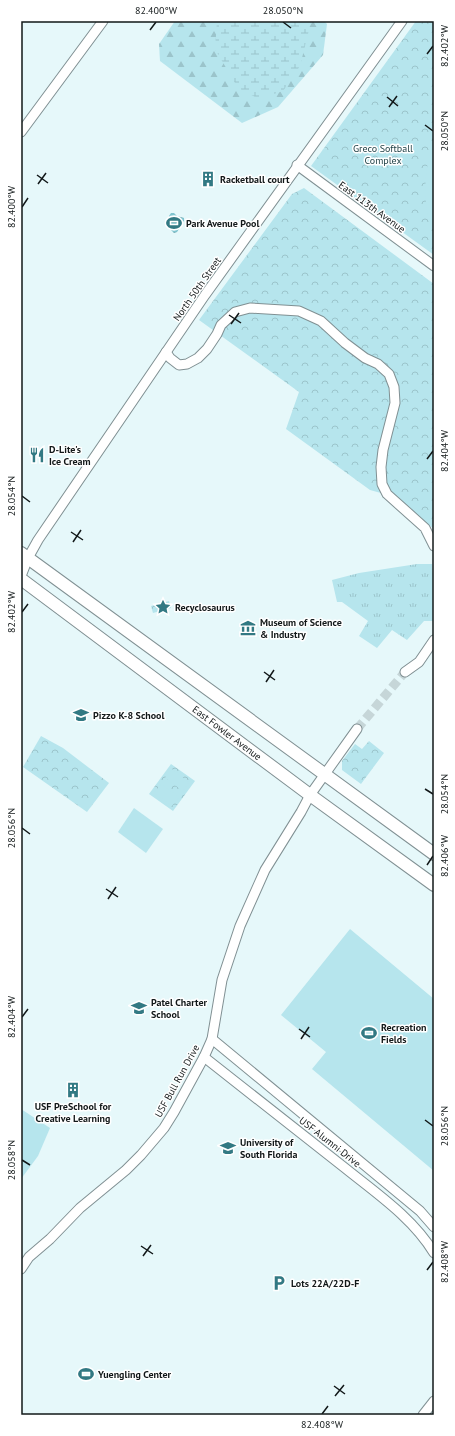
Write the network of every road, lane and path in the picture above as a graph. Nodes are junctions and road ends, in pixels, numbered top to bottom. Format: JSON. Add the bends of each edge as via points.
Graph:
{"nodes":[{"id":1,"x":103,"y":21,"type":"edge"},
{"id":2,"x":402,"y":21,"type":"edge"},
{"id":3,"x":21,"y":132,"type":"edge"},
{"id":4,"x":297,"y":166,"type":"junction"},
{"id":5,"x":434,"y":266,"type":"edge"},
{"id":6,"x":166,"y":352,"type":"junction"},
{"id":7,"x":434,"y":546,"type":"edge"},
{"id":8,"x":24,"y":556,"type":"edge"},
{"id":9,"x":21,"y":576,"type":"edge"},
{"id":10,"x":21,"y":579,"type":"edge"},
{"id":11,"x":434,"y":640,"type":"edge"},
{"id":12,"x":405,"y":672,"type":"tunnel mouth"},
{"id":13,"x":358,"y":729,"type":"tunnel mouth"},
{"id":14,"x":325,"y":774,"type":"junction"},
{"id":15,"x":310,"y":795,"type":"junction"},
{"id":16,"x":434,"y":854,"type":"edge"},
{"id":17,"x":434,"y":885,"type":"edge"},
{"id":18,"x":212,"y":1038,"type":"junction"},
{"id":19,"x":204,"y":1057,"type":"junction"},
{"id":20,"x":434,"y":1226,"type":"edge"},
{"id":21,"x":434,"y":1253,"type":"edge"},
{"id":22,"x":21,"y":1269,"type":"edge"},
{"id":23,"x":434,"y":1400,"type":"edge"},
{"id":24,"x":424,"y":1415,"type":"edge"}],
"edges":[{"from":1,"to":3,"type":"street"},
{"from":2,"to":4,"type":"street","name":"North 50th Street"},
{"from":4,"to":5,"type":"street","name":"East 113th Avenue"},
{"from":4,"to":6,"type":"street","name":"North 50th Street"},
{"from":6,"to":7,"type":"street","via":[[179,365],[187,364],[207,349],[221,324],[235,312],[250,308],[299,311],[321,321],[345,343],[390,374],[395,403],[383,450],[382,484],[387,494],[425,528]]},
{"from":6,"to":8,"type":"street","name":"North 50th Street","via":[[38,540]]},
{"from":8,"to":9,"type":"street","name":"North 50th Street"},
{"from":8,"to":14,"type":"main road"},
{"from":10,"to":15,"type":"main road","name":"East Fowler Avenue"},
{"from":11,"to":12,"type":"street","via":[[419,662]]},
{"from":13,"to":14,"type":"street","name":"USF Bull Run Drive"},
{"from":14,"to":15,"type":"street","name":"USF Bull Run Drive"},
{"from":14,"to":16,"type":"main road"},
{"from":15,"to":17,"type":"main road","name":"East Fowler Avenue"},
{"from":15,"to":18,"type":"street","name":"USF Bull Run Drive","via":[[265,870],[240,926],[222,980]]},
{"from":18,"to":19,"type":"street","name":"USF Bull Run Drive"},
{"from":18,"to":20,"type":"street","name":"USF Alumni Drive","via":[[393,1188]]},
{"from":19,"to":21,"type":"street","name":"USF Alumni Drive","via":[[378,1194],[407,1220]]},
{"from":19,"to":22,"type":"street","name":"USF Bull Run Drive","via":[[164,1128],[141,1155],[80,1208],[29,1257]]},
{"from":23,"to":24,"type":"street"}]}
